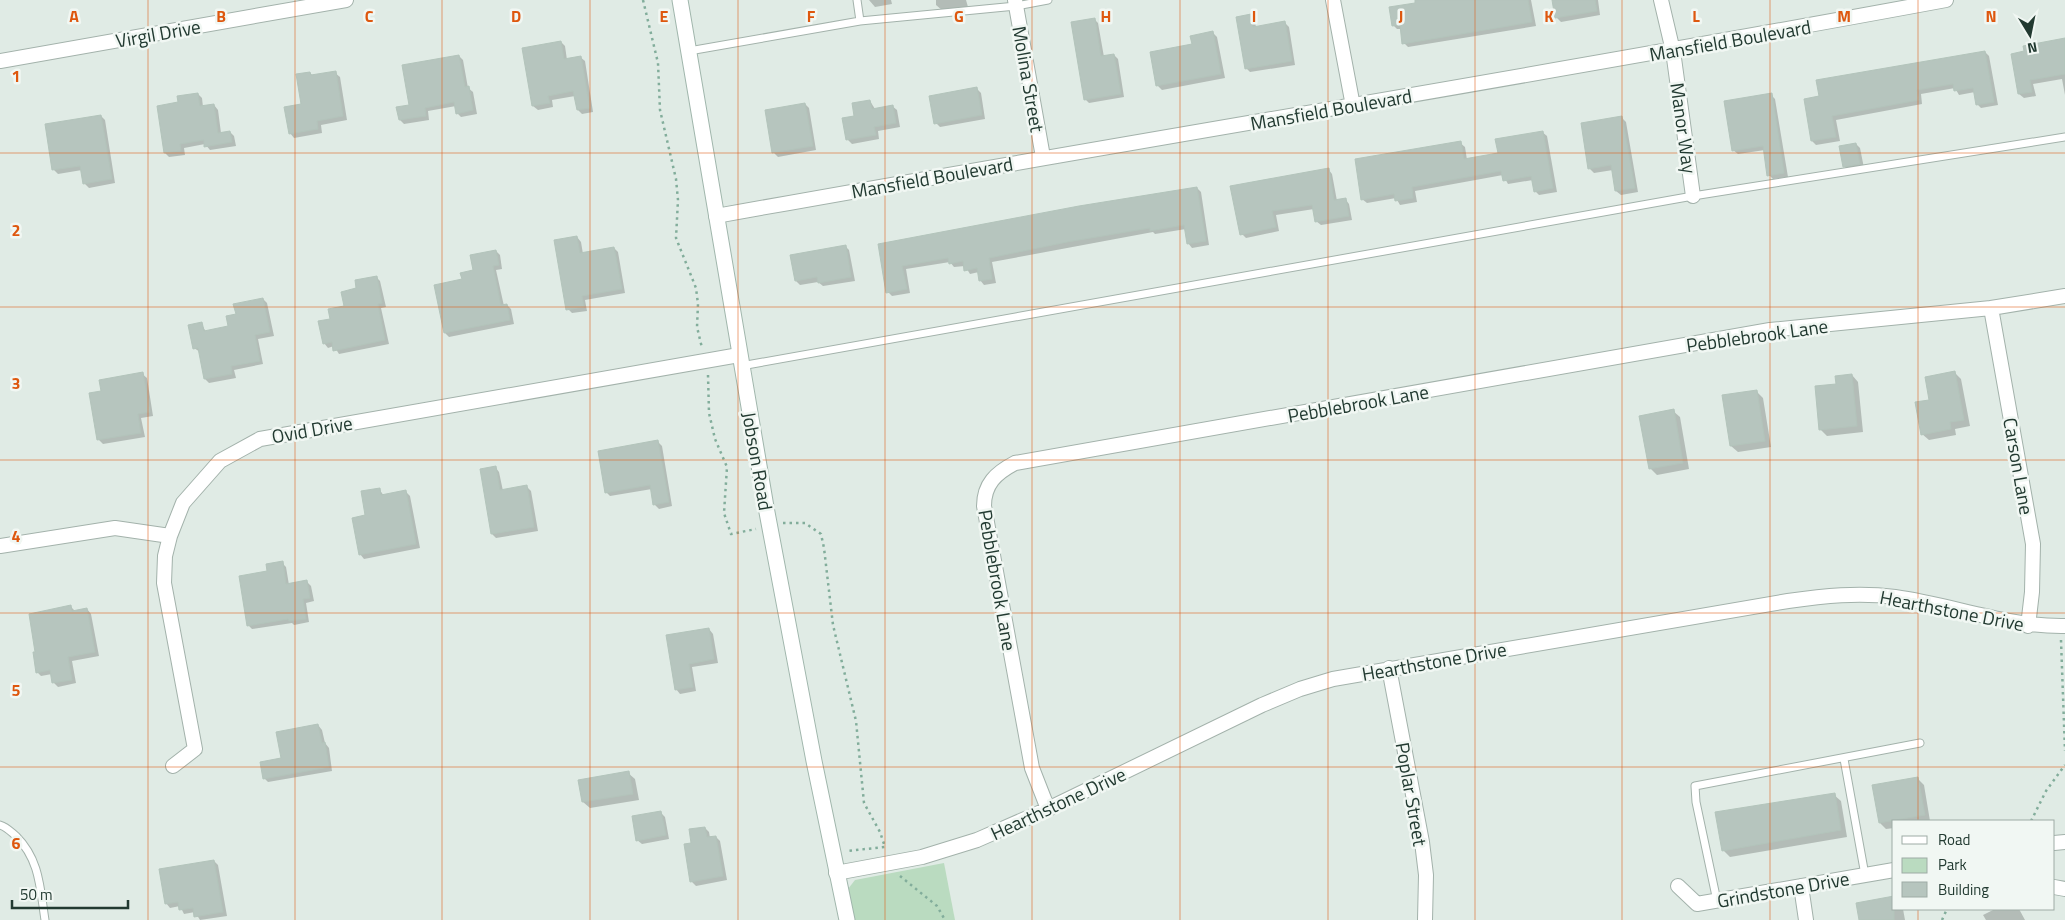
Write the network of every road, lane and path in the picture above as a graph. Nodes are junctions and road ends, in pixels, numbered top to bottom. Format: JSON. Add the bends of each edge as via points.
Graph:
{"nodes":[{"id":1,"x":346,"y":0,"type":"edge"},
{"id":2,"x":680,"y":0,"type":"edge"},
{"id":3,"x":857,"y":0,"type":"edge"},
{"id":4,"x":1048,"y":0,"type":"edge"},
{"id":5,"x":1333,"y":0,"type":"edge"},
{"id":6,"x":1661,"y":0,"type":"edge"},
{"id":7,"x":1946,"y":0,"type":"edge"},
{"id":8,"x":1016,"y":3,"type":"edge"},
{"id":9,"x":860,"y":21,"type":"junction"},
{"id":10,"x":689,"y":51,"type":"junction"},
{"id":11,"x":1673,"y":51,"type":"junction"},
{"id":12,"x":0,"y":60,"type":"edge"},
{"id":13,"x":1353,"y":106,"type":"junction"},
{"id":14,"x":2065,"y":137,"type":"edge"},
{"id":15,"x":1043,"y":157,"type":"junction"},
{"id":16,"x":1693,"y":196,"type":"junction"},
{"id":17,"x":716,"y":216,"type":"junction"},
{"id":18,"x":2065,"y":296,"type":"edge"},
{"id":19,"x":1990,"y":308,"type":"junction"},
{"id":20,"x":740,"y":360,"type":"junction"},
{"id":21,"x":170,"y":536,"type":"junction"},
{"id":22,"x":0,"y":546,"type":"edge"},
{"id":23,"x":2028,"y":626,"type":"junction"},
{"id":24,"x":2063,"y":626,"type":"edge"},
{"id":25,"x":1389,"y":668,"type":"junction"},
{"id":26,"x":1920,"y":743,"type":"dead end"},
{"id":27,"x":2065,"y":751,"type":"edge"},
{"id":28,"x":1844,"y":759,"type":"junction"},
{"id":29,"x":2065,"y":765,"type":"edge"},
{"id":30,"x":173,"y":766,"type":"dead end"},
{"id":31,"x":1048,"y":809,"type":"junction"},
{"id":32,"x":2032,"y":820,"type":"edge"},
{"id":33,"x":0,"y":825,"type":"edge"},
{"id":34,"x":1892,"y":870,"type":"edge"},
{"id":35,"x":836,"y":873,"type":"junction"},
{"id":36,"x":1865,"y":875,"type":"junction"},
{"id":37,"x":892,"y":877,"type":"dead end"},
{"id":38,"x":1678,"y":886,"type":"dead end"},
{"id":39,"x":1801,"y":886,"type":"junction"},
{"id":40,"x":1717,"y":901,"type":"junction"},
{"id":41,"x":45,"y":920,"type":"edge"},
{"id":42,"x":847,"y":920,"type":"edge"},
{"id":43,"x":945,"y":920,"type":"edge"},
{"id":44,"x":1426,"y":920,"type":"edge"},
{"id":45,"x":1806,"y":920,"type":"edge"}],
"edges":[{"from":1,"to":12,"type":"street","name":"Virgil Drive"},
{"from":2,"to":10,"type":"street","name":"Jobson Road"},
{"from":3,"to":9,"type":"lane"},
{"from":4,"to":8,"type":"lane"},
{"from":5,"to":13,"type":"street"},
{"from":6,"to":11,"type":"street","name":"Manor Way"},
{"from":7,"to":11,"type":"street","name":"Mansfield Boulevard"},
{"from":8,"to":9,"type":"lane"},
{"from":8,"to":15,"type":"street","name":"Molina Street"},
{"from":9,"to":10,"type":"lane"},
{"from":10,"to":17,"type":"street","name":"Jobson Road"},
{"from":11,"to":13,"type":"street","name":"Mansfield Boulevard"},
{"from":11,"to":16,"type":"street","name":"Manor Way"},
{"from":13,"to":15,"type":"street","name":"Mansfield Boulevard"},
{"from":14,"to":16,"type":"lane"},
{"from":15,"to":17,"type":"street","name":"Mansfield Boulevard"},
{"from":16,"to":20,"type":"lane"},
{"from":17,"to":20,"type":"street","name":"Jobson Road"},
{"from":18,"to":19,"type":"street","name":"Pebblebrook Lane"},
{"from":19,"to":23,"type":"street","name":"Carson Lane","via":[[2033,544]]},
{"from":19,"to":31,"type":"street","name":"Pebblebrook Lane","via":[[1770,330],[1007,467],[984,492],[984,506],[1032,768]]},
{"from":20,"to":21,"type":"street","name":"Ovid Drive","via":[[260,438],[220,461],[183,503]]},
{"from":20,"to":35,"type":"street","name":"Jobson Road"},
{"from":21,"to":22,"type":"street","via":[[115,528]]},
{"from":21,"to":30,"type":"street","name":"Ovid Drive","via":[[164,583],[194,749]]},
{"from":23,"to":24,"type":"street","name":"Hearthstone Drive"},
{"from":23,"to":25,"type":"street","name":"Hearthstone Drive","via":[[1895,597],[1832,595]]},
{"from":24,"to":27,"type":"path"},
{"from":25,"to":31,"type":"street","name":"Hearthstone Drive","via":[[1300,689]]},
{"from":25,"to":44,"type":"street","name":"Poplar Street","via":[[1422,842]]},
{"from":26,"to":28,"type":"lane"},
{"from":28,"to":36,"type":"lane"},
{"from":28,"to":40,"type":"lane","via":[[1696,786],[1696,802]]},
{"from":29,"to":32,"type":"path","via":[[2046,791]]},
{"from":31,"to":35,"type":"street","name":"Hearthstone Drive","via":[[951,850]]},
{"from":33,"to":41,"type":"lane","via":[[28,848],[38,873]]},
{"from":34,"to":36,"type":"street","name":"Grindstone Drive"},
{"from":35,"to":42,"type":"street","name":"Jobson Road"},
{"from":36,"to":39,"type":"street","name":"Grindstone Drive"},
{"from":37,"to":43,"type":"path","via":[[901,876],[937,906]]},
{"from":38,"to":40,"type":"street","name":"Grindstone Drive","via":[[1697,904]]},
{"from":39,"to":40,"type":"street","name":"Grindstone Drive"},
{"from":39,"to":45,"type":"street"}]}
